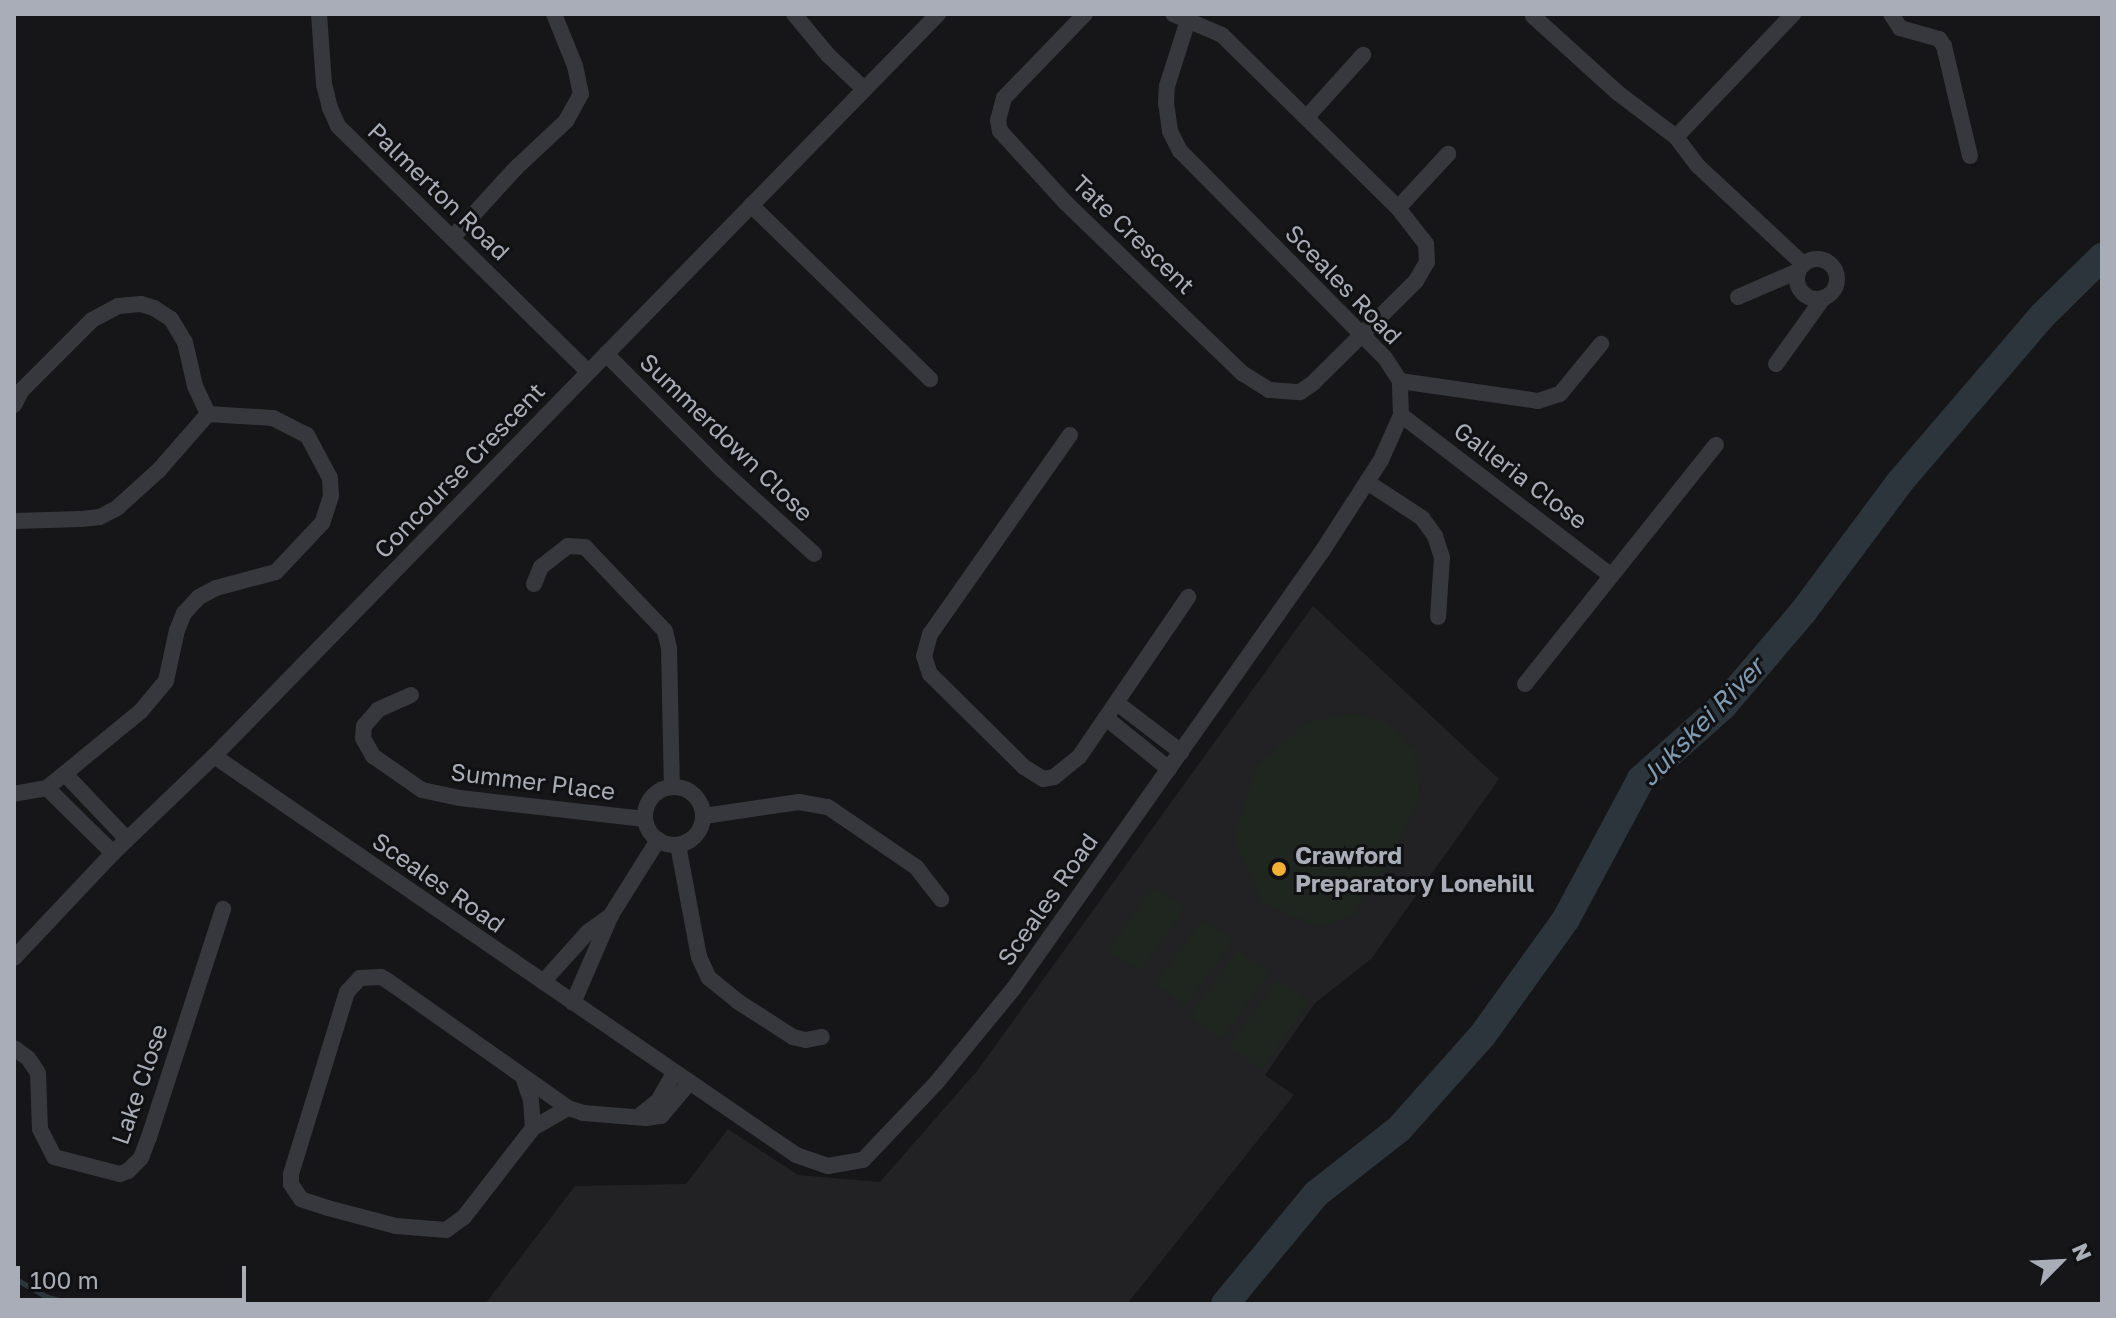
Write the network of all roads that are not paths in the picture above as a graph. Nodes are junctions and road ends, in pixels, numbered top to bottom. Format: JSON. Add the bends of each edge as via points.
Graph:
{"nodes":[{"id":1,"x":319,"y":14,"type":"edge"},
{"id":2,"x":554,"y":14,"type":"edge"},
{"id":3,"x":794,"y":14,"type":"edge"},
{"id":4,"x":938,"y":14,"type":"edge"},
{"id":5,"x":1085,"y":14,"type":"edge"},
{"id":6,"x":1793,"y":14,"type":"edge"},
{"id":7,"x":1891,"y":14,"type":"edge"},
{"id":8,"x":1533,"y":16,"type":"edge"},
{"id":9,"x":1183,"y":17,"type":"edge"},
{"id":10,"x":1363,"y":55,"type":"dead end"},
{"id":11,"x":864,"y":89,"type":"junction"},
{"id":12,"x":1307,"y":117,"type":"junction"},
{"id":13,"x":1676,"y":137,"type":"junction"},
{"id":14,"x":1448,"y":154,"type":"dead end"},
{"id":15,"x":1970,"y":156,"type":"dead end"},
{"id":16,"x":751,"y":205,"type":"junction"},
{"id":17,"x":1398,"y":208,"type":"junction"},
{"id":18,"x":452,"y":238,"type":"junction"},
{"id":19,"x":1801,"y":267,"type":"junction"},
{"id":20,"x":1738,"y":297,"type":"dead end"},
{"id":21,"x":1824,"y":297,"type":"junction"},
{"id":22,"x":1360,"y":337,"type":"junction"},
{"id":23,"x":1601,"y":344,"type":"dead end"},
{"id":24,"x":606,"y":354,"type":"junction"},
{"id":25,"x":1776,"y":364,"type":"dead end"},
{"id":26,"x":587,"y":371,"type":"junction"},
{"id":27,"x":930,"y":379,"type":"dead end"},
{"id":28,"x":1400,"y":381,"type":"junction"},
{"id":29,"x":14,"y":405,"type":"edge"},
{"id":30,"x":208,"y":414,"type":"junction"},
{"id":31,"x":1401,"y":415,"type":"junction"},
{"id":32,"x":1070,"y":435,"type":"dead end"},
{"id":33,"x":1716,"y":445,"type":"dead end"},
{"id":34,"x":1367,"y":482,"type":"junction"},
{"id":35,"x":14,"y":521,"type":"edge"},
{"id":36,"x":814,"y":554,"type":"dead end"},
{"id":37,"x":1609,"y":574,"type":"junction"},
{"id":38,"x":534,"y":584,"type":"dead end"},
{"id":39,"x":1188,"y":597,"type":"dead end"},
{"id":40,"x":1438,"y":617,"type":"dead end"},
{"id":41,"x":1525,"y":684,"type":"dead end"},
{"id":42,"x":411,"y":695,"type":"dead end"},
{"id":43,"x":1117,"y":703,"type":"junction"},
{"id":44,"x":1106,"y":718,"type":"junction"},
{"id":45,"x":1181,"y":752,"type":"junction"},
{"id":46,"x":214,"y":756,"type":"junction"},
{"id":47,"x":1169,"y":769,"type":"junction"},
{"id":48,"x":65,"y":774,"type":"junction"},
{"id":49,"x":672,"y":786,"type":"junction"},
{"id":50,"x":47,"y":788,"type":"junction"},
{"id":51,"x":14,"y":794,"type":"edge"},
{"id":52,"x":704,"y":816,"type":"junction"},
{"id":53,"x":645,"y":819,"type":"junction"},
{"id":54,"x":127,"y":839,"type":"junction"},
{"id":55,"x":658,"y":840,"type":"junction"},
{"id":56,"x":678,"y":845,"type":"junction"},
{"id":57,"x":113,"y":853,"type":"junction"},
{"id":58,"x":941,"y":899,"type":"dead end"},
{"id":59,"x":223,"y":909,"type":"dead end"},
{"id":60,"x":611,"y":915,"type":"junction"},
{"id":61,"x":14,"y":958,"type":"edge"},
{"id":62,"x":543,"y":982,"type":"junction"},
{"id":63,"x":573,"y":1003,"type":"junction"},
{"id":64,"x":822,"y":1037,"type":"dead end"},
{"id":65,"x":14,"y":1048,"type":"edge"},
{"id":66,"x":674,"y":1073,"type":"junction"},
{"id":67,"x":523,"y":1077,"type":"junction"},
{"id":68,"x":689,"y":1083,"type":"junction"},
{"id":69,"x":568,"y":1108,"type":"junction"},
{"id":70,"x":638,"y":1117,"type":"junction"},
{"id":71,"x":533,"y":1128,"type":"junction"}],
"edges":[{"from":1,"to":18,"type":"street","name":"Palmerton Road","via":[[324,84],[338,126]]},
{"from":2,"to":18,"type":"street","via":[[581,94],[566,121]]},
{"from":3,"to":11,"type":"street"},
{"from":4,"to":11,"type":"street","name":"Concourse Crescent"},
{"from":5,"to":22,"type":"street","name":"Tate Crescent","via":[[1004,98],[998,120],[1008,143],[1260,385],[1275,392],[1300,392]]},
{"from":6,"to":13,"type":"street"},
{"from":7,"to":15,"type":"street","via":[[1900,28],[1939,39],[1944,46]]},
{"from":8,"to":13,"type":"street"},
{"from":9,"to":12,"type":"street","via":[[1222,35]]},
{"from":9,"to":22,"type":"street","name":"Sceales Road","via":[[1166,103],[1180,151]]},
{"from":10,"to":12,"type":"street"},
{"from":11,"to":16,"type":"street","name":"Concourse Crescent"},
{"from":12,"to":17,"type":"street"},
{"from":13,"to":19,"type":"street"},
{"from":14,"to":17,"type":"street"},
{"from":16,"to":24,"type":"street","name":"Concourse Crescent"},
{"from":16,"to":27,"type":"street"},
{"from":17,"to":22,"type":"street","via":[[1422,236],[1427,262],[1405,293]]},
{"from":18,"to":26,"type":"street","name":"Palmerton Road"},
{"from":19,"to":20,"type":"street"},
{"from":19,"to":21,"type":"street","via":[[1799,288],[1806,295]]},
{"from":19,"to":21,"type":"street","via":[[1819,259],[1833,267],[1836,284]]},
{"from":21,"to":25,"type":"street"},
{"from":22,"to":28,"type":"street","name":"Sceales Road","via":[[1385,358]]},
{"from":23,"to":28,"type":"street","via":[[1569,386],[1551,398],[1524,401]]},
{"from":24,"to":26,"type":"street","name":"Concourse Crescent"},
{"from":24,"to":36,"type":"street","name":"Summerdown Close"},
{"from":26,"to":46,"type":"street","name":"Concourse Crescent"},
{"from":28,"to":31,"type":"street","name":"Sceales Road"},
{"from":29,"to":30,"type":"street","via":[[22,390],[85,326],[118,306],[141,304],[163,312],[179,330]]},
{"from":30,"to":35,"type":"street","via":[[117,508],[100,517]]},
{"from":30,"to":48,"type":"street","via":[[273,418],[307,435],[330,478],[328,511],[276,572],[199,597],[184,613],[169,672],[156,696]]},
{"from":31,"to":34,"type":"street","name":"Sceales Road"},
{"from":31,"to":37,"type":"street","name":"Galleria Close"},
{"from":32,"to":44,"type":"street","via":[[930,634],[924,656],[939,685],[1043,779],[1072,765]]},
{"from":33,"to":37,"type":"street"},
{"from":34,"to":40,"type":"street","via":[[1422,518],[1435,536],[1442,557]]},
{"from":34,"to":45,"type":"street","name":"Sceales Road"},
{"from":37,"to":41,"type":"street"},
{"from":38,"to":49,"type":"street","via":[[541,567],[568,546],[585,547],[665,631]]},
{"from":39,"to":43,"type":"street"},
{"from":42,"to":53,"type":"street","name":"Summer Place","via":[[385,704],[362,733],[373,756],[422,790]]},
{"from":43,"to":44,"type":"street"},
{"from":43,"to":45,"type":"street"},
{"from":44,"to":47,"type":"street"},
{"from":45,"to":47,"type":"street","name":"Sceales Road"},
{"from":46,"to":54,"type":"street","name":"Concourse Crescent"},
{"from":46,"to":62,"type":"street","name":"Sceales Road"},
{"from":47,"to":68,"type":"street","name":"Sceales Road","via":[[1014,988],[937,1082],[863,1160],[838,1167],[810,1162]]},
{"from":48,"to":50,"type":"street"},
{"from":48,"to":54,"type":"street"},
{"from":49,"to":52,"type":"street","via":[[695,794]]},
{"from":49,"to":53,"type":"street","via":[[655,794]]},
{"from":50,"to":51,"type":"street"},
{"from":50,"to":57,"type":"street"},
{"from":52,"to":56,"type":"street","via":[[701,830]]},
{"from":52,"to":58,"type":"street","via":[[799,802],[828,807],[916,867]]},
{"from":53,"to":55,"type":"street"},
{"from":54,"to":57,"type":"street","name":"Concourse Crescent"},
{"from":55,"to":56,"type":"street"},
{"from":55,"to":60,"type":"street"},
{"from":56,"to":64,"type":"street","via":[[699,957],[709,978],[793,1037]]},
{"from":57,"to":61,"type":"street","name":"Concourse Crescent"},
{"from":59,"to":65,"type":"street","name":"Lake Close","via":[[149,1137],[141,1158],[128,1171],[120,1174],[54,1157],[40,1129],[38,1073]]},
{"from":60,"to":62,"type":"street","via":[[588,932]]},
{"from":60,"to":63,"type":"street"},
{"from":62,"to":63,"type":"street","name":"Sceales Road"},
{"from":63,"to":66,"type":"street","name":"Sceales Road"},
{"from":66,"to":68,"type":"street","name":"Sceales Road"},
{"from":66,"to":70,"type":"street","via":[[658,1101]]},
{"from":67,"to":69,"type":"street"},
{"from":67,"to":71,"type":"street"},
{"from":67,"to":71,"type":"street","via":[[388,981],[360,978],[347,992],[291,1184],[301,1199],[328,1208],[396,1226],[446,1230],[464,1217]]},
{"from":68,"to":70,"type":"street","via":[[666,1113]]},
{"from":69,"to":70,"type":"street","via":[[595,1116]]},
{"from":69,"to":71,"type":"street"}]}
